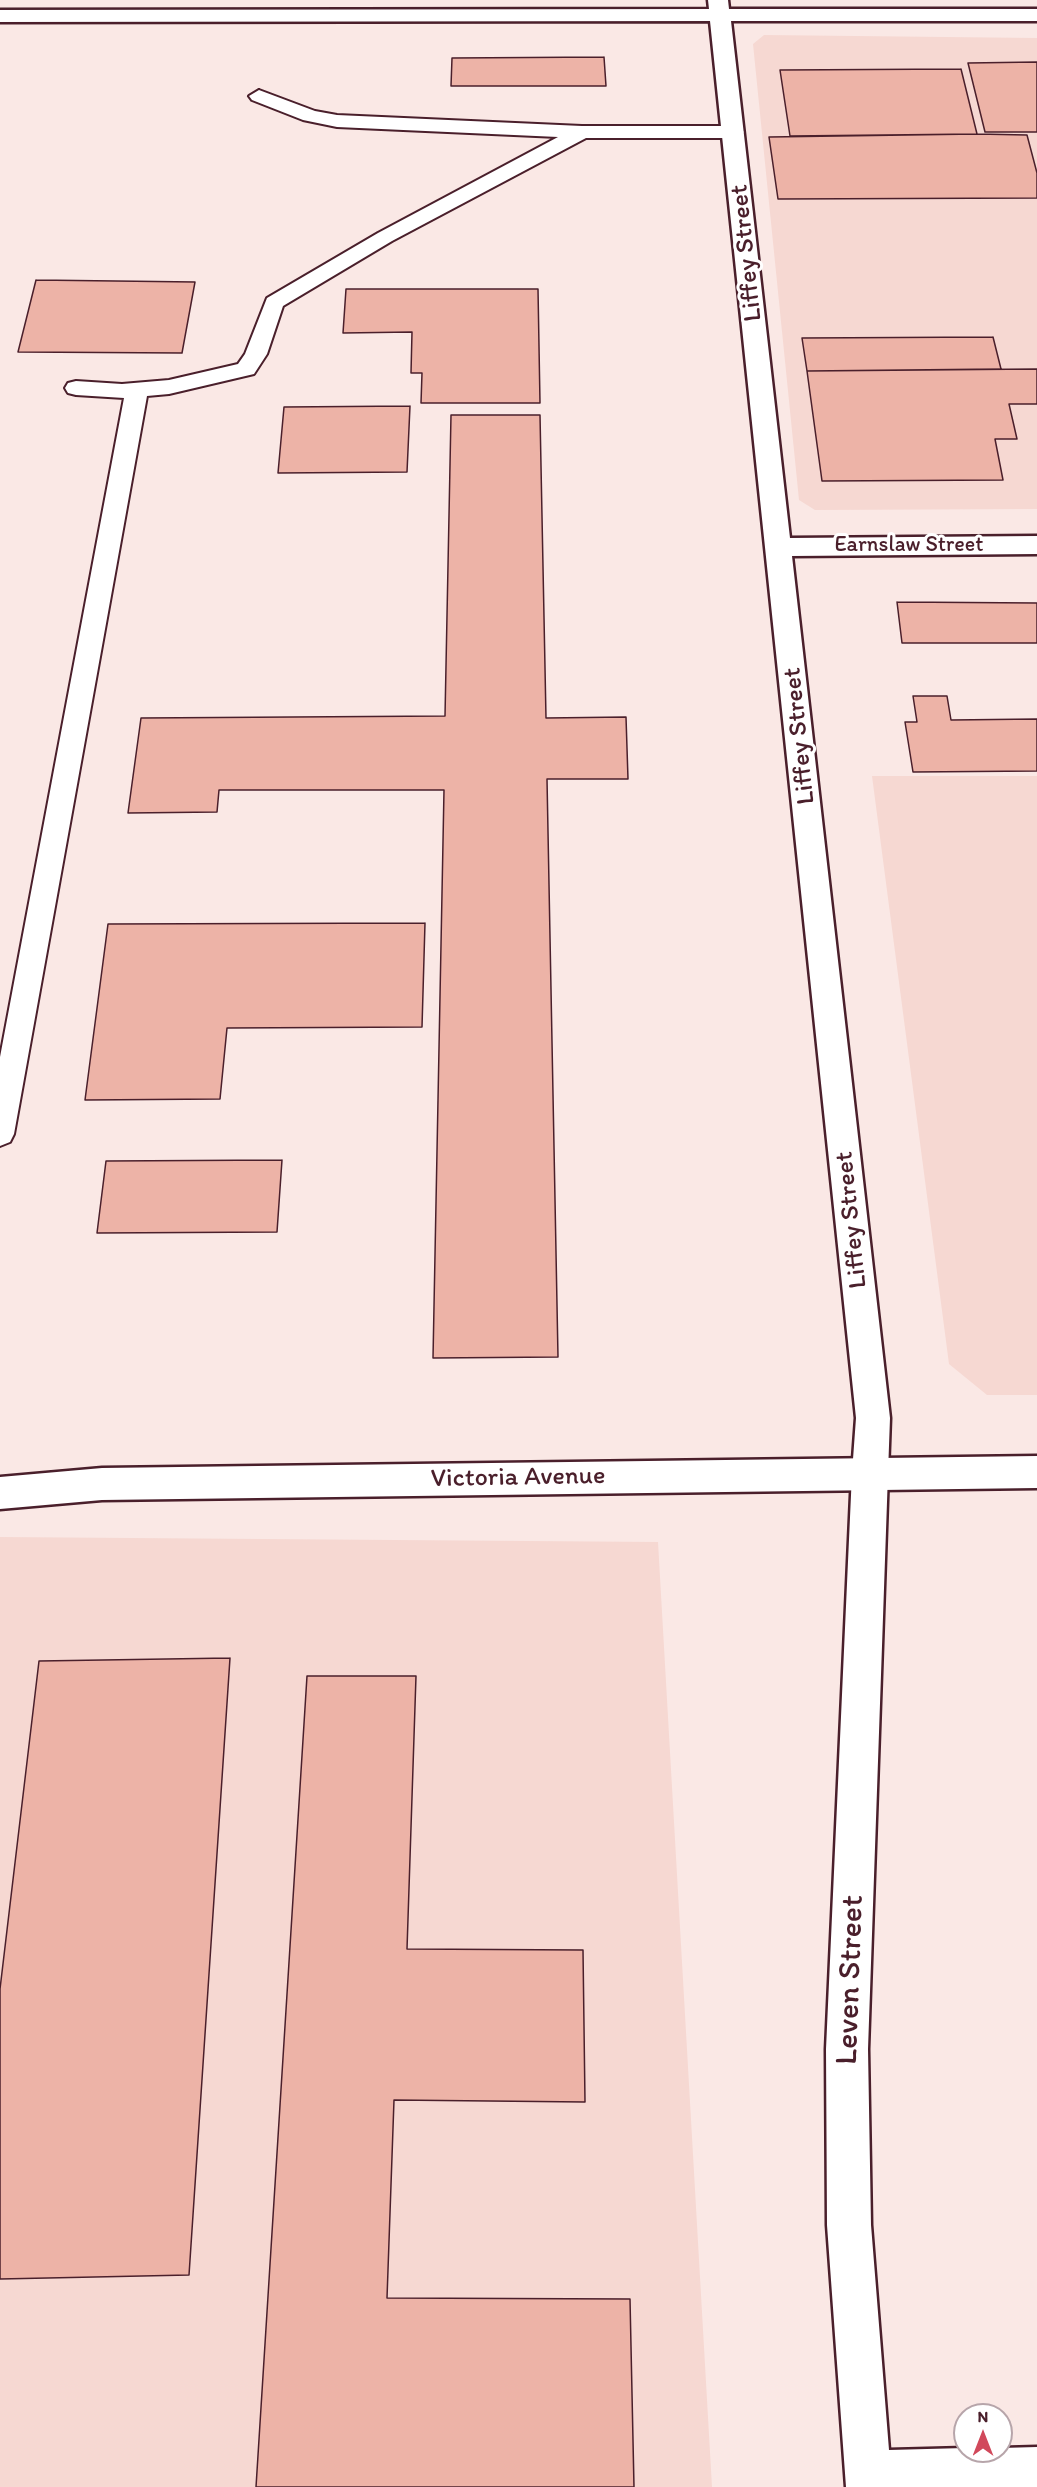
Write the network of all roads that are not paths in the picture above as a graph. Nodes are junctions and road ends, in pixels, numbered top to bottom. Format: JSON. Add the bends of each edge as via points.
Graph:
{"nodes":[{"id":1,"x":719,"y":8,"type":"edge"},
{"id":2,"x":1037,"y":15,"type":"edge"},
{"id":3,"x":0,"y":16,"type":"edge"},
{"id":4,"x":259,"y":96,"type":"dead end"},
{"id":5,"x":582,"y":132,"type":"junction"},
{"id":6,"x":734,"y":132,"type":"junction"},
{"id":7,"x":76,"y":388,"type":"dead end"},
{"id":8,"x":137,"y":389,"type":"junction"},
{"id":9,"x":1037,"y":545,"type":"edge"},
{"id":10,"x":780,"y":547,"type":"junction"},
{"id":11,"x":0,"y":1134,"type":"edge"},
{"id":12,"x":1037,"y":1472,"type":"edge"},
{"id":13,"x":870,"y":1473,"type":"junction"},
{"id":14,"x":0,"y":1493,"type":"edge"},
{"id":15,"x":1037,"y":2470,"type":"edge"},
{"id":16,"x":869,"y":2480,"type":"edge"}],
"edges":[{"from":1,"to":2,"type":"street"},
{"from":1,"to":3,"type":"street"},
{"from":1,"to":6,"type":"street","name":"Liffey Street"},
{"from":4,"to":5,"type":"lane","via":[[337,122]]},
{"from":5,"to":6,"type":"lane"},
{"from":5,"to":8,"type":"lane","via":[[385,237],[274,303],[256,354],[246,369],[169,387]]},
{"from":6,"to":10,"type":"street","name":"Liffey Street"},
{"from":7,"to":8,"type":"lane"},
{"from":8,"to":11,"type":"lane"},
{"from":9,"to":10,"type":"street","name":"Earnslaw Street"},
{"from":10,"to":13,"type":"street","name":"Liffey Street","via":[[873,1418]]},
{"from":12,"to":13,"type":"street","name":"Victoria Avenue"},
{"from":13,"to":14,"type":"street","name":"Victoria Avenue","via":[[102,1484]]},
{"from":13,"to":16,"type":"street","name":"Leven Street","via":[[847,2049],[849,2225]]},
{"from":15,"to":16,"type":"street"}]}
